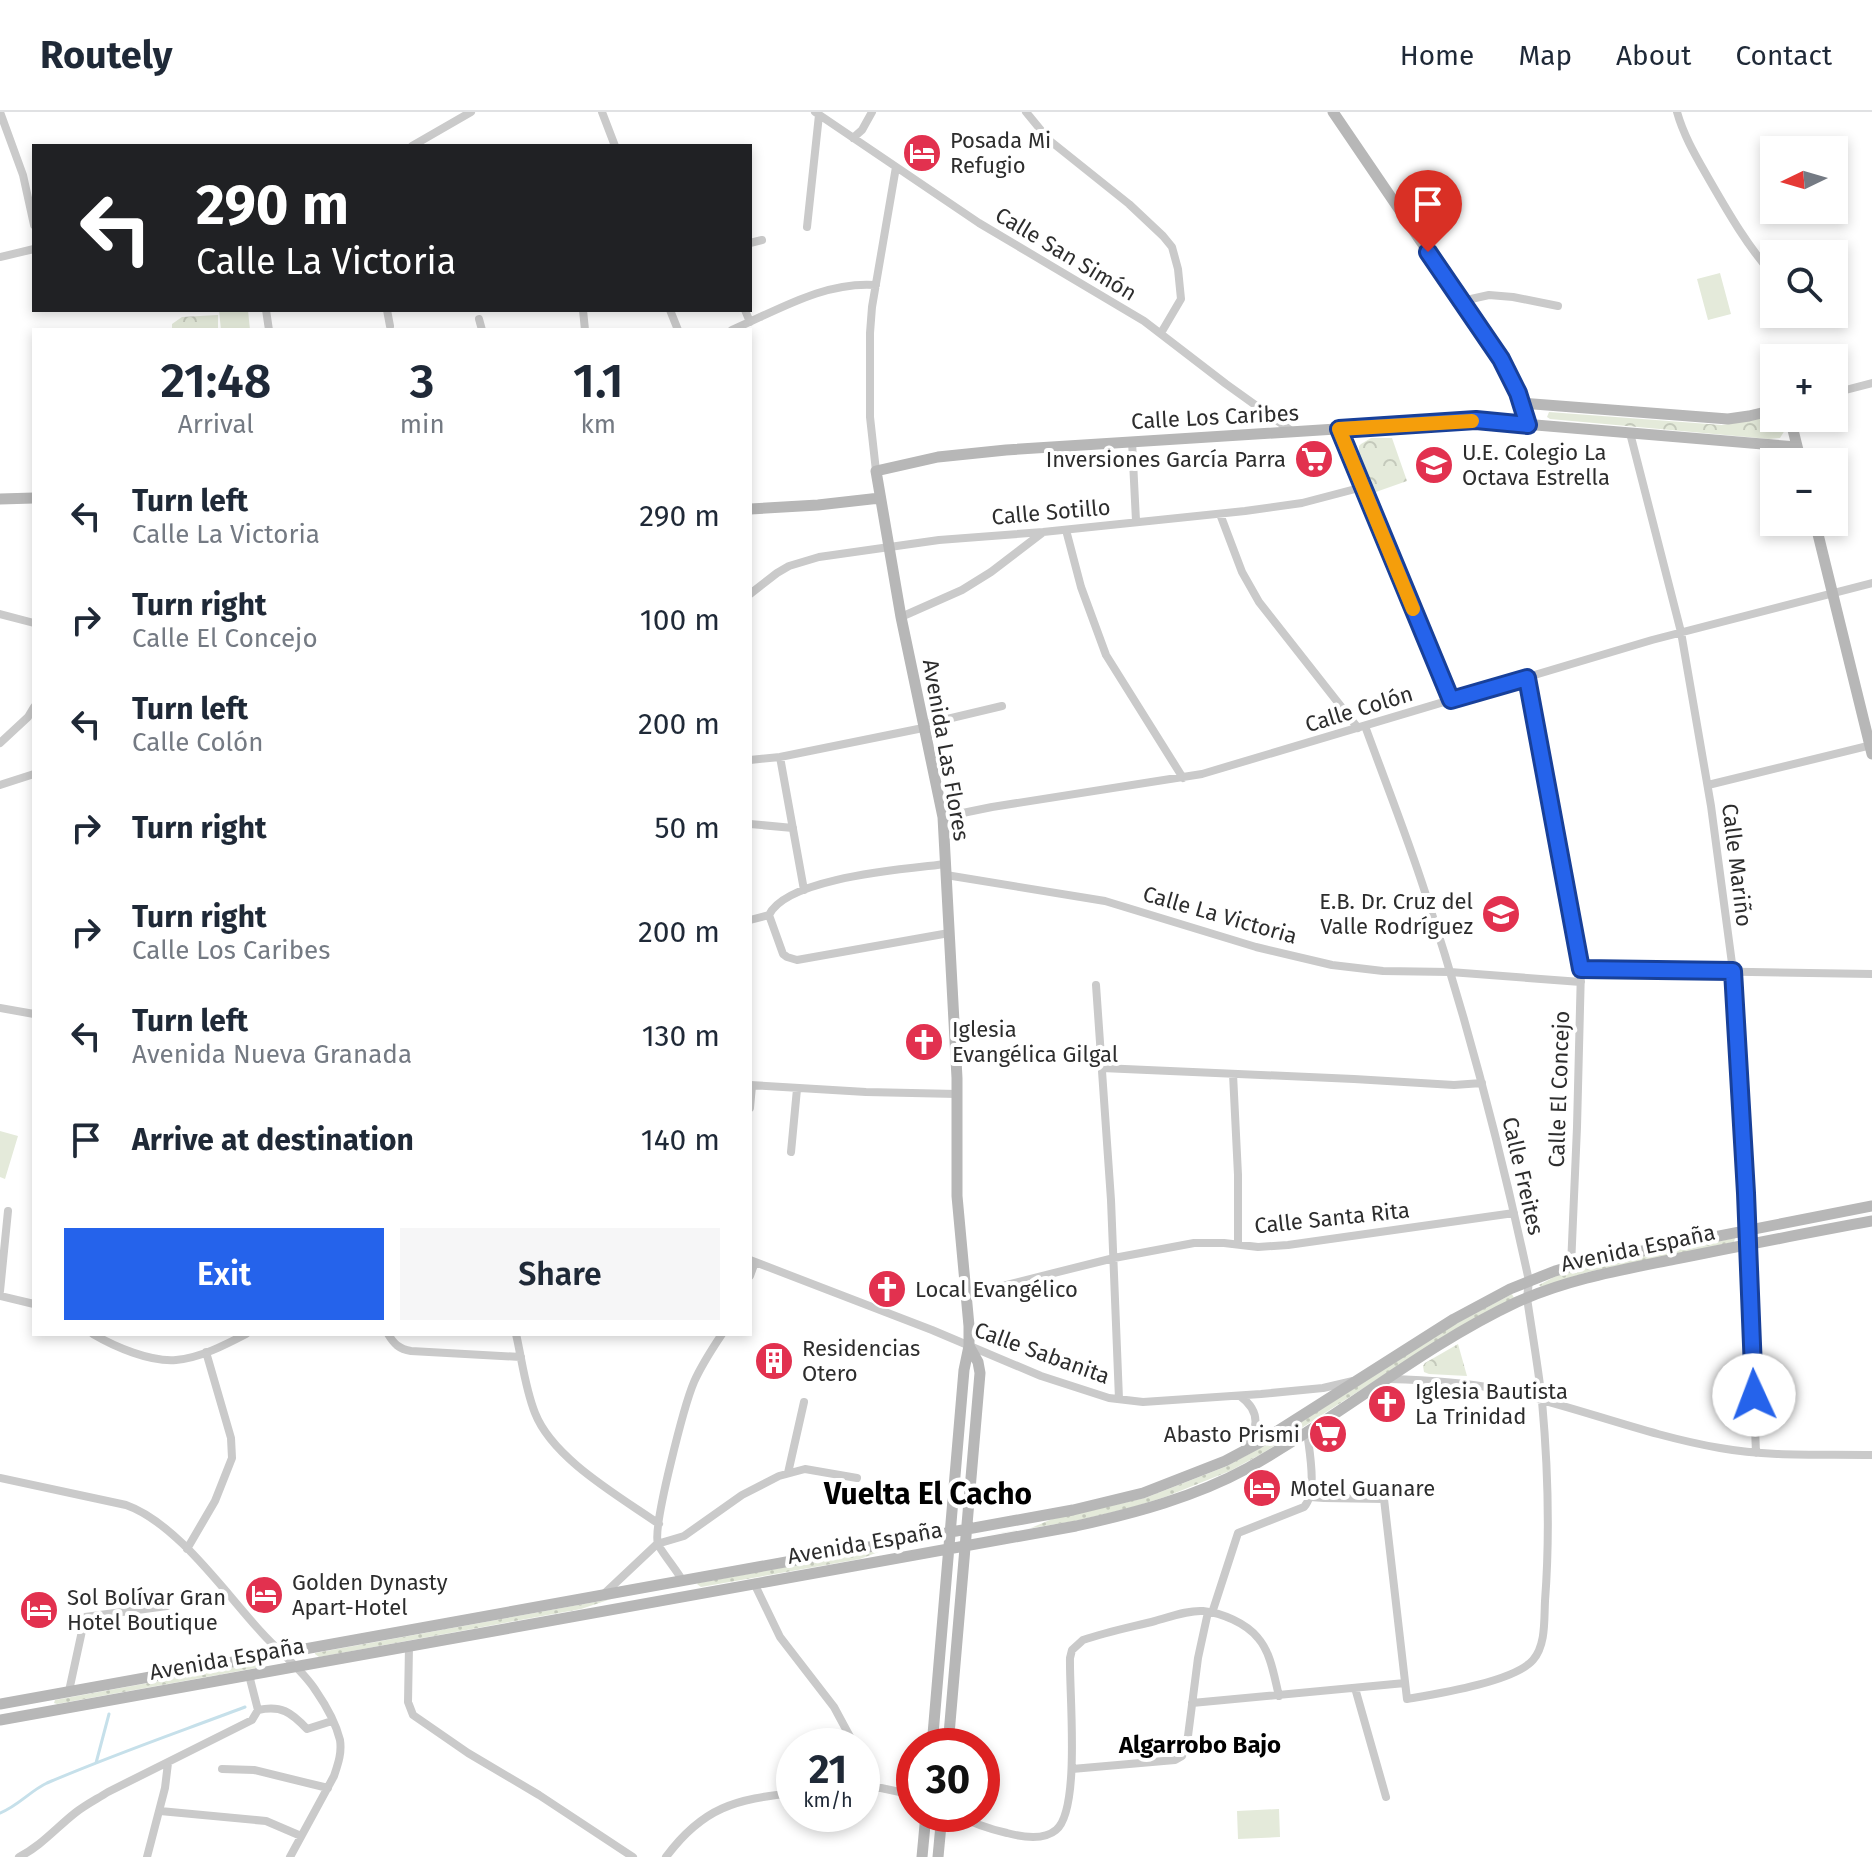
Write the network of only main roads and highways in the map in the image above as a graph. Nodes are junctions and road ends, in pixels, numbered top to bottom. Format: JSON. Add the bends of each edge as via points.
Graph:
{"nodes":[{"id":1,"x":1333,"y":112,"type":"edge"},
{"id":2,"x":1521,"y":403,"type":"junction"},
{"id":3,"x":1760,"y":413,"type":"edge"},
{"id":4,"x":1528,"y":425,"type":"junction"},
{"id":5,"x":1793,"y":432,"type":"edge"},
{"id":6,"x":1797,"y":447,"type":"joint"},
{"id":7,"x":876,"y":471,"type":"joint"},
{"id":8,"x":32,"y":498,"type":"edge"},
{"id":9,"x":880,"y":498,"type":"junction"},
{"id":10,"x":0,"y":499,"type":"edge"},
{"id":11,"x":752,"y":509,"type":"edge"},
{"id":12,"x":1819,"y":536,"type":"edge"},
{"id":13,"x":1871,"y":749,"type":"edge"},
{"id":14,"x":1872,"y":1206,"type":"edge"},
{"id":15,"x":1872,"y":1221,"type":"edge"},
{"id":16,"x":969,"y":1346,"type":"junction"},
{"id":17,"x":967,"y":1529,"type":"junction"},
{"id":18,"x":950,"y":1532,"type":"junction"},
{"id":19,"x":965,"y":1546,"type":"junction"},
{"id":20,"x":949,"y":1549,"type":"junction"},
{"id":21,"x":682,"y":1580,"type":"junction"},
{"id":22,"x":689,"y":1595,"type":"junction"},
{"id":23,"x":47,"y":1695,"type":"junction"},
{"id":24,"x":0,"y":1704,"type":"edge"},
{"id":25,"x":50,"y":1711,"type":"junction"},
{"id":26,"x":0,"y":1720,"type":"edge"},
{"id":27,"x":934,"y":1728,"type":"edge"},
{"id":28,"x":950,"y":1728,"type":"edge"},
{"id":29,"x":924,"y":1832,"type":"edge"},
{"id":30,"x":940,"y":1832,"type":"edge"},
{"id":31,"x":922,"y":1857,"type":"edge"},
{"id":32,"x":938,"y":1857,"type":"edge"}],
"edges":[{"from":1,"to":2,"type":"main road","via":[[1501,359]]},
{"from":2,"to":3,"type":"main road","via":[[1728,419]]},
{"from":2,"to":4,"type":"main road"},
{"from":4,"to":6,"type":"main road","name":"Calle Los Caribes"},
{"from":4,"to":7,"type":"main road","name":"Calle Los Caribes","via":[[1476,420],[1132,441],[952,455]]},
{"from":5,"to":6,"type":"main road"},
{"from":7,"to":9,"type":"main road","name":"Avenida Las Flores"},
{"from":8,"to":10,"type":"main road"},
{"from":9,"to":11,"type":"main road"},
{"from":9,"to":16,"type":"main road","name":"Avenida Las Flores","via":[[943,817],[957,1196]]},
{"from":12,"to":13,"type":"main road"},
{"from":14,"to":17,"type":"main road","name":"Avenida España","via":[[1571,1266],[1454,1319],[1242,1453],[1127,1497]]},
{"from":15,"to":19,"type":"main road","name":"Avenida España","via":[[1559,1285],[1462,1331],[1232,1476],[1104,1520]]},
{"from":16,"to":17,"type":"main road","name":"Avenida Las Flores","via":[[980,1373]]},
{"from":16,"to":18,"type":"main road","name":"Avenida Las Flores"},
{"from":17,"to":18,"type":"main road","name":"Avenida España"},
{"from":17,"to":19,"type":"main road","name":"Avenida Las Flores"},
{"from":18,"to":20,"type":"main road","name":"Avenida Las Flores"},
{"from":18,"to":21,"type":"main road","name":"Avenida España"},
{"from":19,"to":20,"type":"main road","name":"Avenida España"},
{"from":19,"to":28,"type":"main road","name":"Avenida Las Flores"},
{"from":20,"to":22,"type":"main road","name":"Avenida España"},
{"from":20,"to":27,"type":"main road","name":"Avenida Las Flores"},
{"from":21,"to":22,"type":"main road"},
{"from":21,"to":23,"type":"main road","name":"Avenida España"},
{"from":22,"to":25,"type":"main road","name":"Avenida España"},
{"from":23,"to":24,"type":"main road","name":"Avenida España"},
{"from":23,"to":25,"type":"main road"},
{"from":25,"to":26,"type":"main road","name":"Avenida España"},
{"from":29,"to":31,"type":"main road"},
{"from":30,"to":32,"type":"main road"}]}
